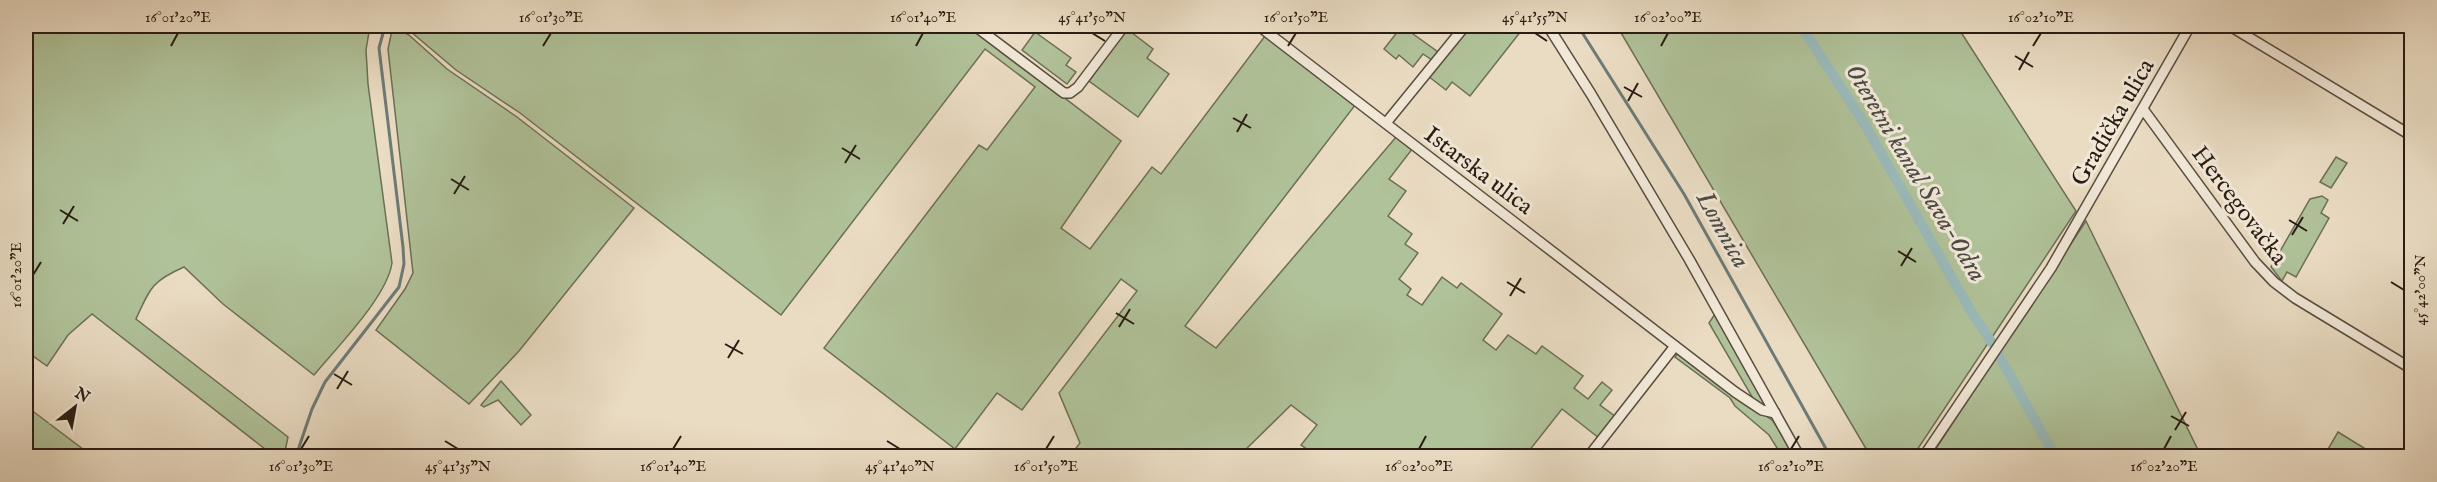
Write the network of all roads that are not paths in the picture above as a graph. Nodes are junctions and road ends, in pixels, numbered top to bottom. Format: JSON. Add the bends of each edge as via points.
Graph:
{"nodes":[{"id":1,"x":975,"y":26,"type":"edge"},
{"id":2,"x":1124,"y":26,"type":"edge"},
{"id":3,"x":1259,"y":26,"type":"edge"},
{"id":4,"x":1465,"y":26,"type":"edge"},
{"id":5,"x":1548,"y":26,"type":"edge"},
{"id":6,"x":2190,"y":26,"type":"edge"},
{"id":7,"x":2230,"y":26,"type":"edge"},
{"id":8,"x":2143,"y":108,"type":"junction"},
{"id":9,"x":1386,"y":123,"type":"junction"},
{"id":10,"x":2412,"y":136,"type":"edge"},
{"id":11,"x":1675,"y":346,"type":"junction"},
{"id":12,"x":2412,"y":369,"type":"edge"},
{"id":13,"x":1775,"y":413,"type":"junction"},
{"id":14,"x":1589,"y":456,"type":"edge"},
{"id":15,"x":1799,"y":456,"type":"edge"},
{"id":16,"x":1924,"y":456,"type":"edge"}],
"edges":[{"from":1,"to":2,"type":"street","via":[[1064,93],[1078,87]]},
{"from":3,"to":9,"type":"street","name":"Istarska ulica"},
{"from":4,"to":9,"type":"street"},
{"from":5,"to":13,"type":"street","via":[[1689,259]]},
{"from":6,"to":8,"type":"street","name":"Gradička ulica"},
{"from":7,"to":10,"type":"street"},
{"from":8,"to":12,"type":"street","name":"Hercegovačka","via":[[2255,262],[2274,282]]},
{"from":8,"to":16,"type":"street","name":"Gradička ulica","via":[[2051,268]]},
{"from":9,"to":11,"type":"street","name":"Istarska ulica"},
{"from":11,"to":13,"type":"street","name":"Istarska ulica","via":[[1754,405]]},
{"from":11,"to":14,"type":"street"},
{"from":13,"to":15,"type":"street"}]}
